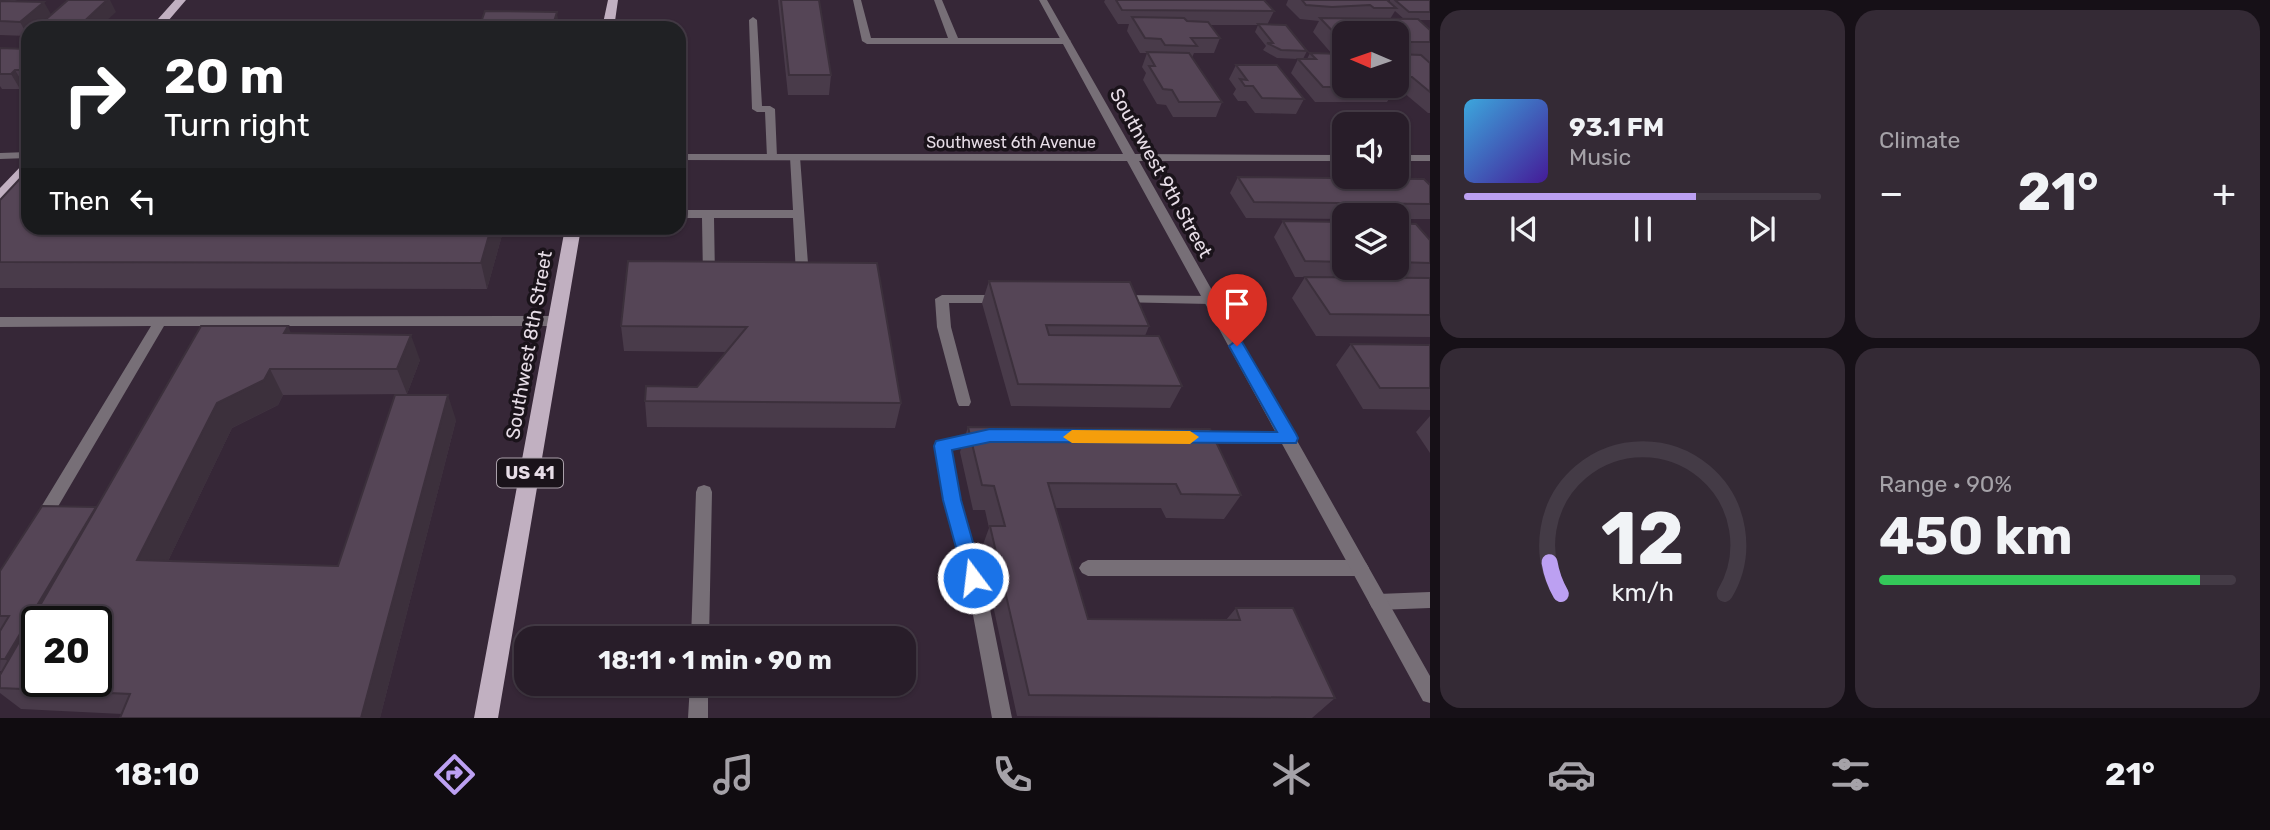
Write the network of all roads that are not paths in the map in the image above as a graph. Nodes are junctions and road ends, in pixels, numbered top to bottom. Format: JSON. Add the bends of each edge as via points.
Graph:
{"nodes":[{"id":1,"x":181,"y":0,"type":"edge"},
{"id":2,"x":613,"y":0,"type":"edge"},
{"id":3,"x":858,"y":0,"type":"edge"},
{"id":4,"x":938,"y":0,"type":"edge"},
{"id":5,"x":1043,"y":0,"type":"edge"},
{"id":6,"x":753,"y":20,"type":"dead end"},
{"id":7,"x":162,"y":21,"type":"edge"},
{"id":8,"x":609,"y":21,"type":"edge"},
{"id":9,"x":954,"y":41,"type":"junction"},
{"id":10,"x":1066,"y":41,"type":"junction"},
{"id":11,"x":21,"y":155,"type":"edge"},
{"id":12,"x":0,"y":156,"type":"edge"},
{"id":13,"x":686,"y":157,"type":"edge"},
{"id":14,"x":772,"y":157,"type":"junction"},
{"id":15,"x":1131,"y":157,"type":"junction"},
{"id":16,"x":795,"y":158,"type":"junction"},
{"id":17,"x":1332,"y":158,"type":"edge"},
{"id":18,"x":1409,"y":158,"type":"edge"},
{"id":19,"x":1430,"y":158,"type":"edge"},
{"id":20,"x":21,"y":174,"type":"edge"},
{"id":21,"x":0,"y":197,"type":"edge"},
{"id":22,"x":686,"y":214,"type":"edge"},
{"id":23,"x":708,"y":214,"type":"junction"},
{"id":24,"x":799,"y":214,"type":"junction"},
{"id":25,"x":572,"y":235,"type":"edge"},
{"id":26,"x":721,"y":277,"type":"edge"},
{"id":27,"x":789,"y":277,"type":"edge"},
{"id":28,"x":1022,"y":299,"type":"edge"},
{"id":29,"x":1101,"y":299,"type":"edge"},
{"id":30,"x":1210,"y":300,"type":"junction"},
{"id":31,"x":557,"y":321,"type":"junction"},
{"id":32,"x":0,"y":322,"type":"edge"},
{"id":33,"x":160,"y":322,"type":"junction"},
{"id":34,"x":964,"y":402,"type":"dead end"},
{"id":35,"x":1003,"y":436,"type":"edge"},
{"id":36,"x":1175,"y":437,"type":"edge"},
{"id":37,"x":1289,"y":438,"type":"junction"},
{"id":38,"x":704,"y":492,"type":"dead end"},
{"id":39,"x":35,"y":531,"type":"edge"},
{"id":40,"x":1088,"y":568,"type":"dead end"},
{"id":41,"x":1360,"y":568,"type":"junction"},
{"id":42,"x":1430,"y":600,"type":"edge"},
{"id":43,"x":1378,"y":601,"type":"junction"},
{"id":44,"x":700,"y":626,"type":"edge"},
{"id":45,"x":1430,"y":694,"type":"edge"},
{"id":46,"x":699,"y":696,"type":"edge"},
{"id":47,"x":486,"y":718,"type":"edge"},
{"id":48,"x":698,"y":718,"type":"edge"},
{"id":49,"x":1002,"y":718,"type":"edge"}],
"edges":[{"from":1,"to":7,"type":"main road"},
{"from":2,"to":8,"type":"main road"},
{"from":3,"to":9,"type":"street","via":[[867,41]]},
{"from":4,"to":9,"type":"street"},
{"from":5,"to":10,"type":"street","name":"Southwest 9th Street"},
{"from":6,"to":14,"type":"street","via":[[757,109],[770,109]]},
{"from":9,"to":10,"type":"street"},
{"from":10,"to":15,"type":"street","name":"Southwest 9th Street"},
{"from":11,"to":12,"type":"street"},
{"from":13,"to":14,"type":"street","name":"Southwest 6th Avenue"},
{"from":14,"to":16,"type":"street","name":"Southwest 6th Avenue"},
{"from":15,"to":16,"type":"street","name":"Southwest 6th Avenue"},
{"from":15,"to":17,"type":"street","name":"Southwest 6th Avenue"},
{"from":15,"to":30,"type":"street","name":"Southwest 9th Street"},
{"from":16,"to":24,"type":"street"},
{"from":18,"to":19,"type":"street"},
{"from":20,"to":21,"type":"main road"},
{"from":22,"to":23,"type":"street"},
{"from":23,"to":24,"type":"street"},
{"from":23,"to":26,"type":"street","via":[[707,277]]},
{"from":24,"to":27,"type":"street","via":[[803,277]]},
{"from":25,"to":31,"type":"main road","name":"Southwest 8th Street","number":"US 41"},
{"from":28,"to":34,"type":"street","via":[[942,299],[944,327]]},
{"from":29,"to":30,"type":"street"},
{"from":30,"to":37,"type":"street","name":"Southwest 9th Street"},
{"from":31,"to":33,"type":"street"},
{"from":31,"to":47,"type":"main road","name":"Southwest 8th Street","number":"US 41"},
{"from":32,"to":33,"type":"street"},
{"from":33,"to":39,"type":"street"},
{"from":35,"to":49,"type":"street","via":[[942,446],[981,604]]},
{"from":36,"to":37,"type":"street"},
{"from":37,"to":41,"type":"street","name":"Southwest 9th Street"},
{"from":38,"to":44,"type":"street"},
{"from":40,"to":41,"type":"street"},
{"from":41,"to":43,"type":"street","name":"Southwest 9th Street"},
{"from":42,"to":43,"type":"street"},
{"from":43,"to":45,"type":"street","name":"Southwest 9th Street"},
{"from":46,"to":48,"type":"street"}]}
